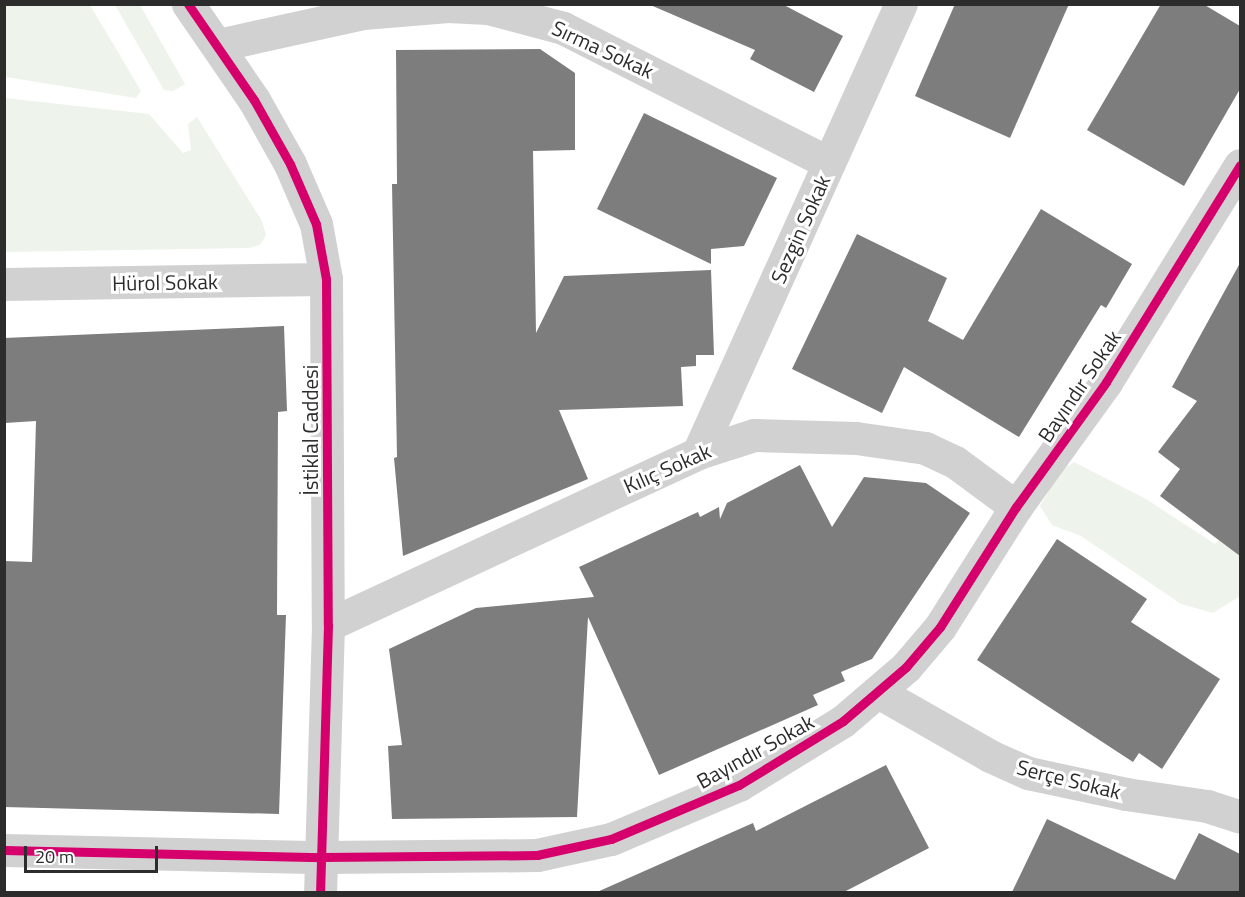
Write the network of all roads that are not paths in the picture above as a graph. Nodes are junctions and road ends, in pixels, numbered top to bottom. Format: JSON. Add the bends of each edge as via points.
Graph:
{"nodes":[{"id":1,"x":188,"y":4,"type":"edge"},
{"id":2,"x":902,"y":4,"type":"edge"},
{"id":3,"x":218,"y":45,"type":"junction"},
{"id":4,"x":830,"y":163,"type":"junction"},
{"id":5,"x":1240,"y":165,"type":"edge"},
{"id":6,"x":326,"y":279,"type":"junction"},
{"id":7,"x":4,"y":284,"type":"edge"},
{"id":8,"x":698,"y":453,"type":"junction"},
{"id":9,"x":1016,"y":507,"type":"junction"},
{"id":10,"x":328,"y":625,"type":"junction"},
{"id":11,"x":878,"y":692,"type":"junction"},
{"id":12,"x":1240,"y":817,"type":"edge"},
{"id":13,"x":4,"y":850,"type":"edge"},
{"id":14,"x":322,"y":857,"type":"junction"},
{"id":15,"x":320,"y":892,"type":"edge"}],
"edges":[{"from":1,"to":3,"type":"street","name":"İstiklal Caddesi"},
{"from":2,"to":4,"type":"street","name":"Sezgin Sokak"},
{"from":3,"to":4,"type":"street","name":"Sırma Sokak","via":[[363,13],[448,6],[488,8],[582,36]]},
{"from":3,"to":6,"type":"street","name":"İstiklal Caddesi","via":[[294,173],[316,224]]},
{"from":4,"to":8,"type":"street","name":"Sezgin Sokak"},
{"from":5,"to":9,"type":"street","name":"Bayındır Sokak","via":[[1106,382]]},
{"from":6,"to":7,"type":"street","name":"Hürol Sokak"},
{"from":6,"to":10,"type":"street","name":"İstiklal Caddesi"},
{"from":8,"to":9,"type":"street","name":"Kılıç Sokak","via":[[754,435],[907,444],[939,453]]},
{"from":8,"to":10,"type":"street","name":"Kılıç Sokak"},
{"from":9,"to":11,"type":"street","name":"Bayındır Sokak","via":[[940,627],[906,667]]},
{"from":10,"to":14,"type":"street","name":"İstiklal Caddesi"},
{"from":11,"to":12,"type":"street","name":"Serçe Sokak","via":[[990,756],[1028,773],[1207,806]]},
{"from":11,"to":14,"type":"street","name":"Bayındır Sokak","via":[[843,721],[738,785],[611,839],[537,855]]},
{"from":13,"to":14,"type":"street","name":"Bayındır Sokak"},
{"from":14,"to":15,"type":"street","name":"İstiklal Caddesi"}]}
